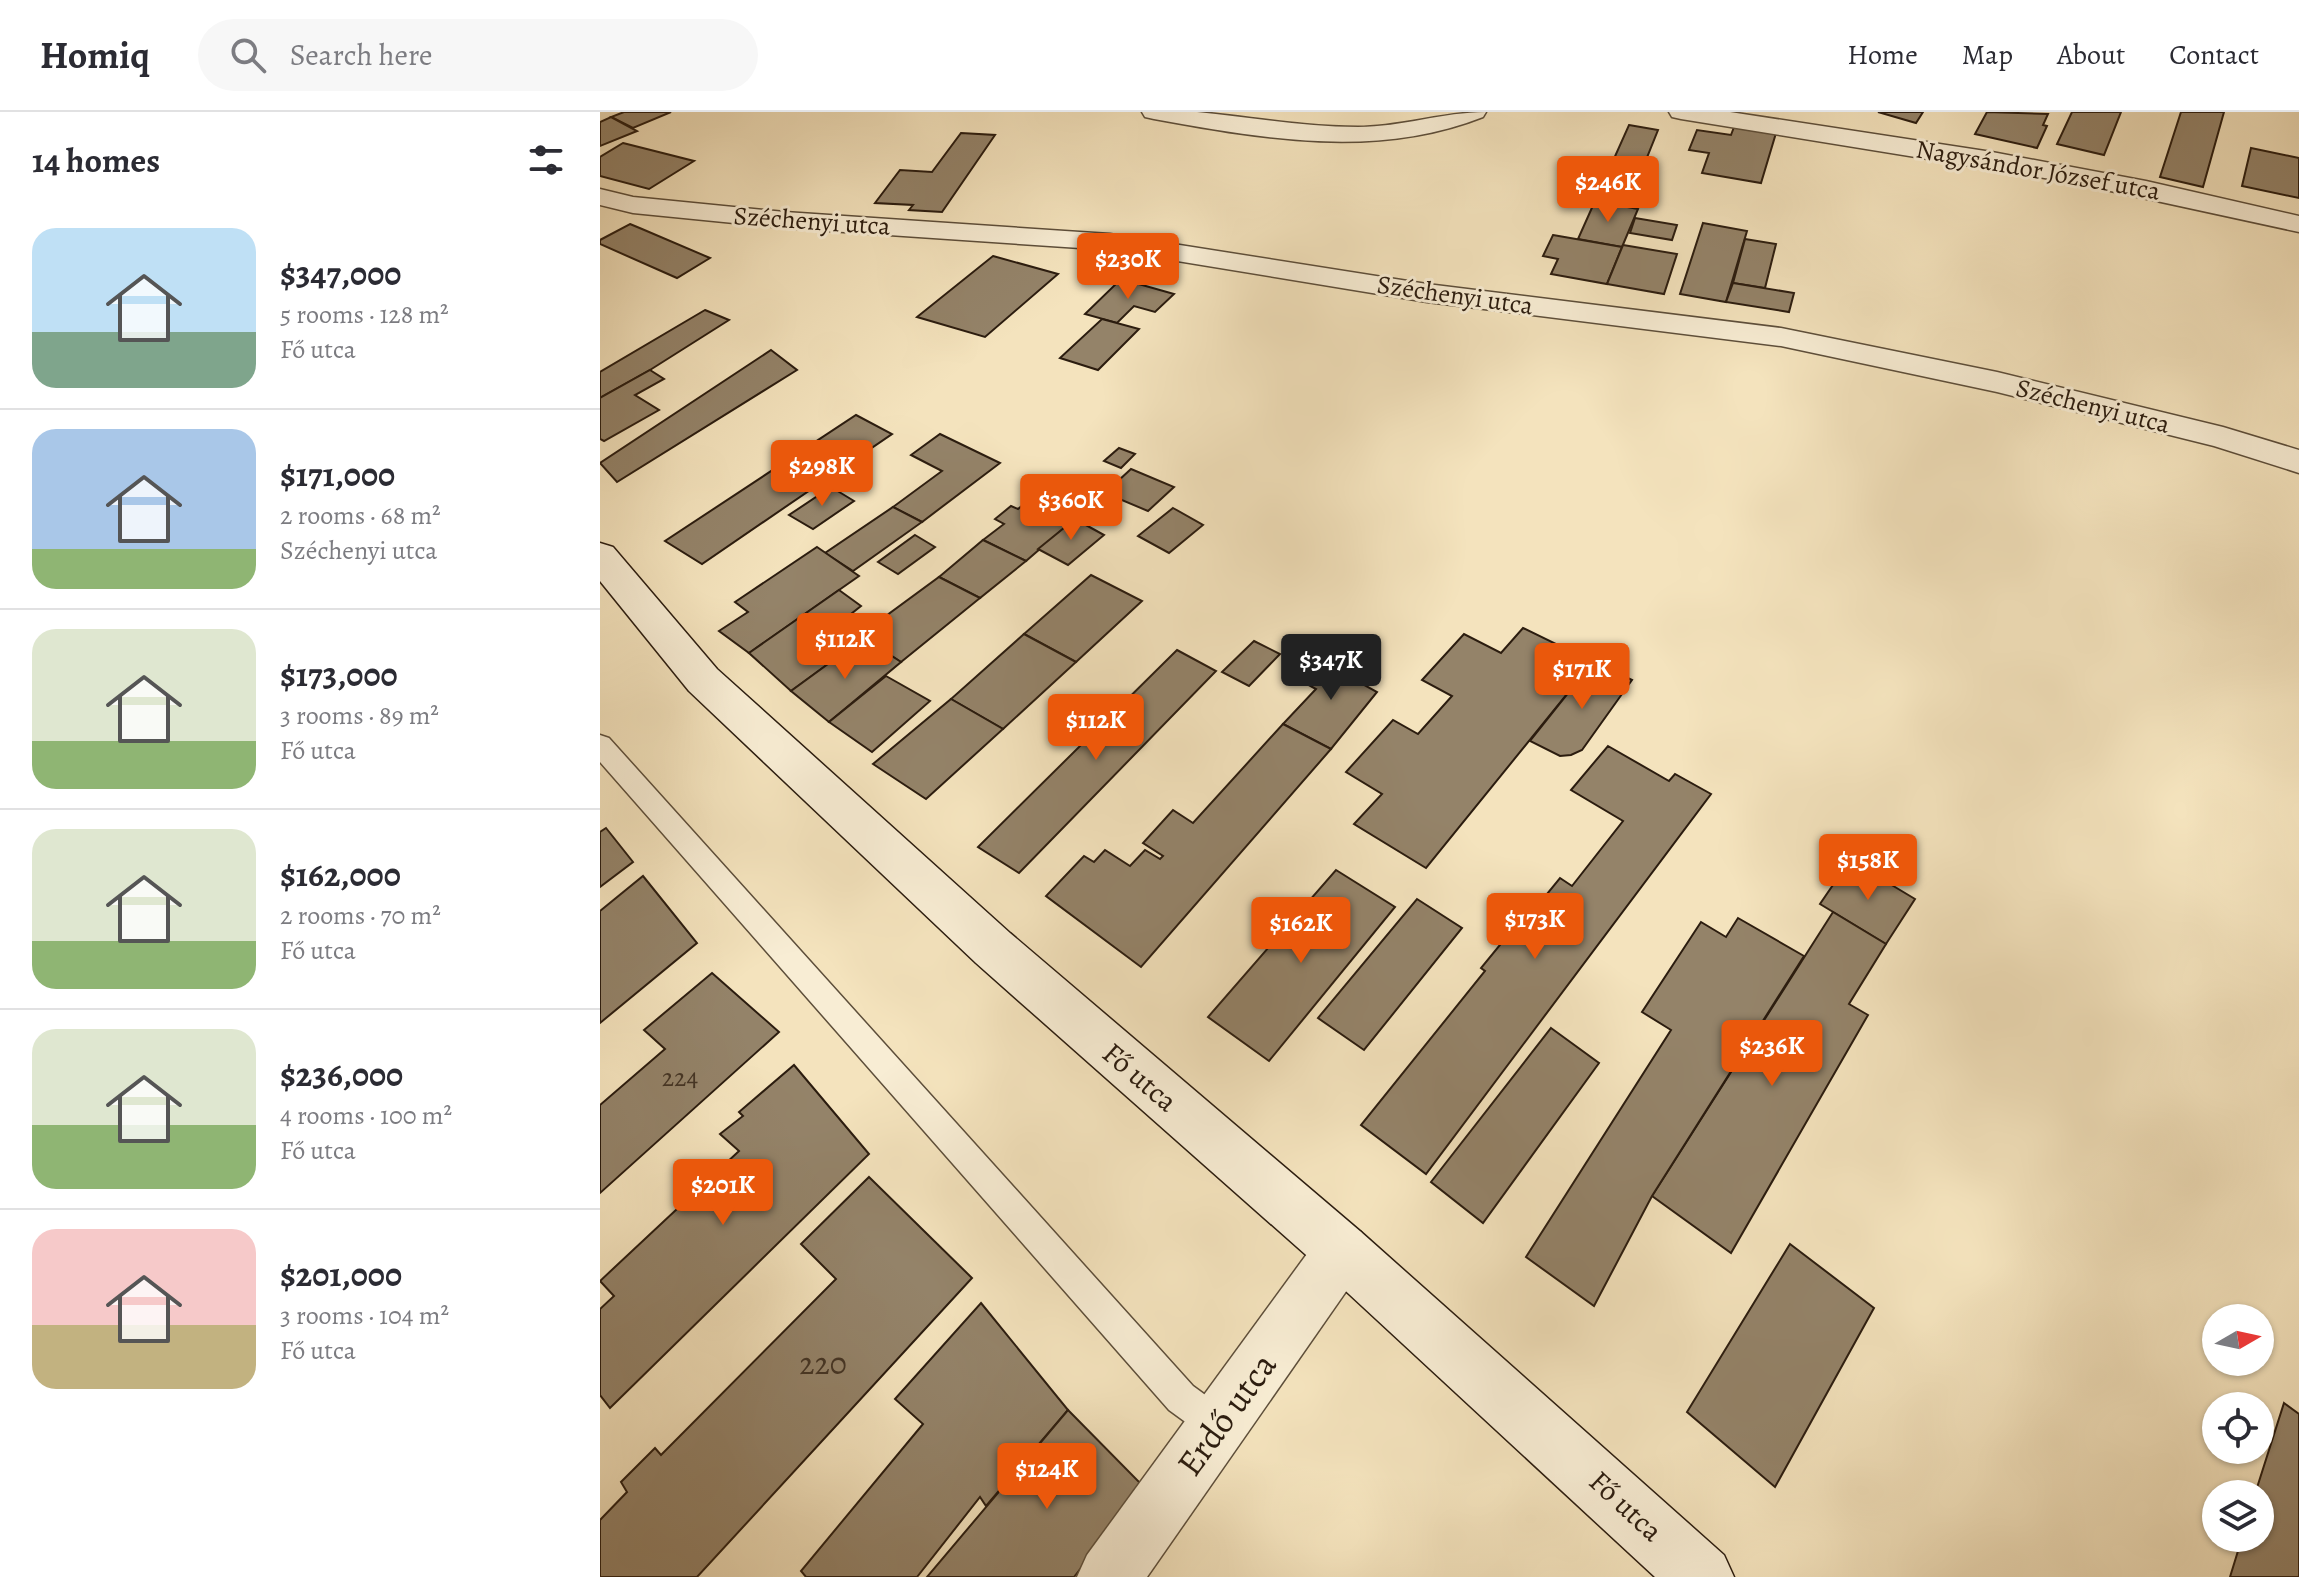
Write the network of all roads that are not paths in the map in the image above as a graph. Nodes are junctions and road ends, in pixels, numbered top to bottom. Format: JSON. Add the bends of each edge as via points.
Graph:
{"nodes":[{"id":1,"x":1154,"y":112,"type":"edge"},
{"id":2,"x":1474,"y":112,"type":"edge"},
{"id":3,"x":1681,"y":112,"type":"edge"},
{"id":4,"x":600,"y":197,"type":"edge"},
{"id":5,"x":2299,"y":224,"type":"edge"},
{"id":6,"x":2299,"y":462,"type":"edge"},
{"id":7,"x":600,"y":556,"type":"edge"},
{"id":8,"x":600,"y":745,"type":"edge"},
{"id":9,"x":1342,"y":1251,"type":"junction"},
{"id":10,"x":1218,"y":1425,"type":"junction"},
{"id":11,"x":1109,"y":1577,"type":"edge"},
{"id":12,"x":1702,"y":1577,"type":"edge"}],
"edges":[{"from":1,"to":2,"type":"street","via":[[1351,136],[1450,125]]},
{"from":3,"to":5,"type":"street","name":"Nagysándor József utca","via":[[1994,160],[2211,201]]},
{"from":4,"to":6,"type":"street","name":"Széchenyi utca","via":[[785,220],[1110,242],[1427,293],[1781,337],[1997,382]]},
{"from":7,"to":9,"type":"street","name":"Fő utca","via":[[703,680],[993,948]]},
{"from":8,"to":10,"type":"lane","via":[[1181,1398]]},
{"from":9,"to":10,"type":"street","name":"Erdő utca"},
{"from":9,"to":12,"type":"street","name":"Fő utca"},
{"from":10,"to":11,"type":"street","name":"Erdő utca"}]}
